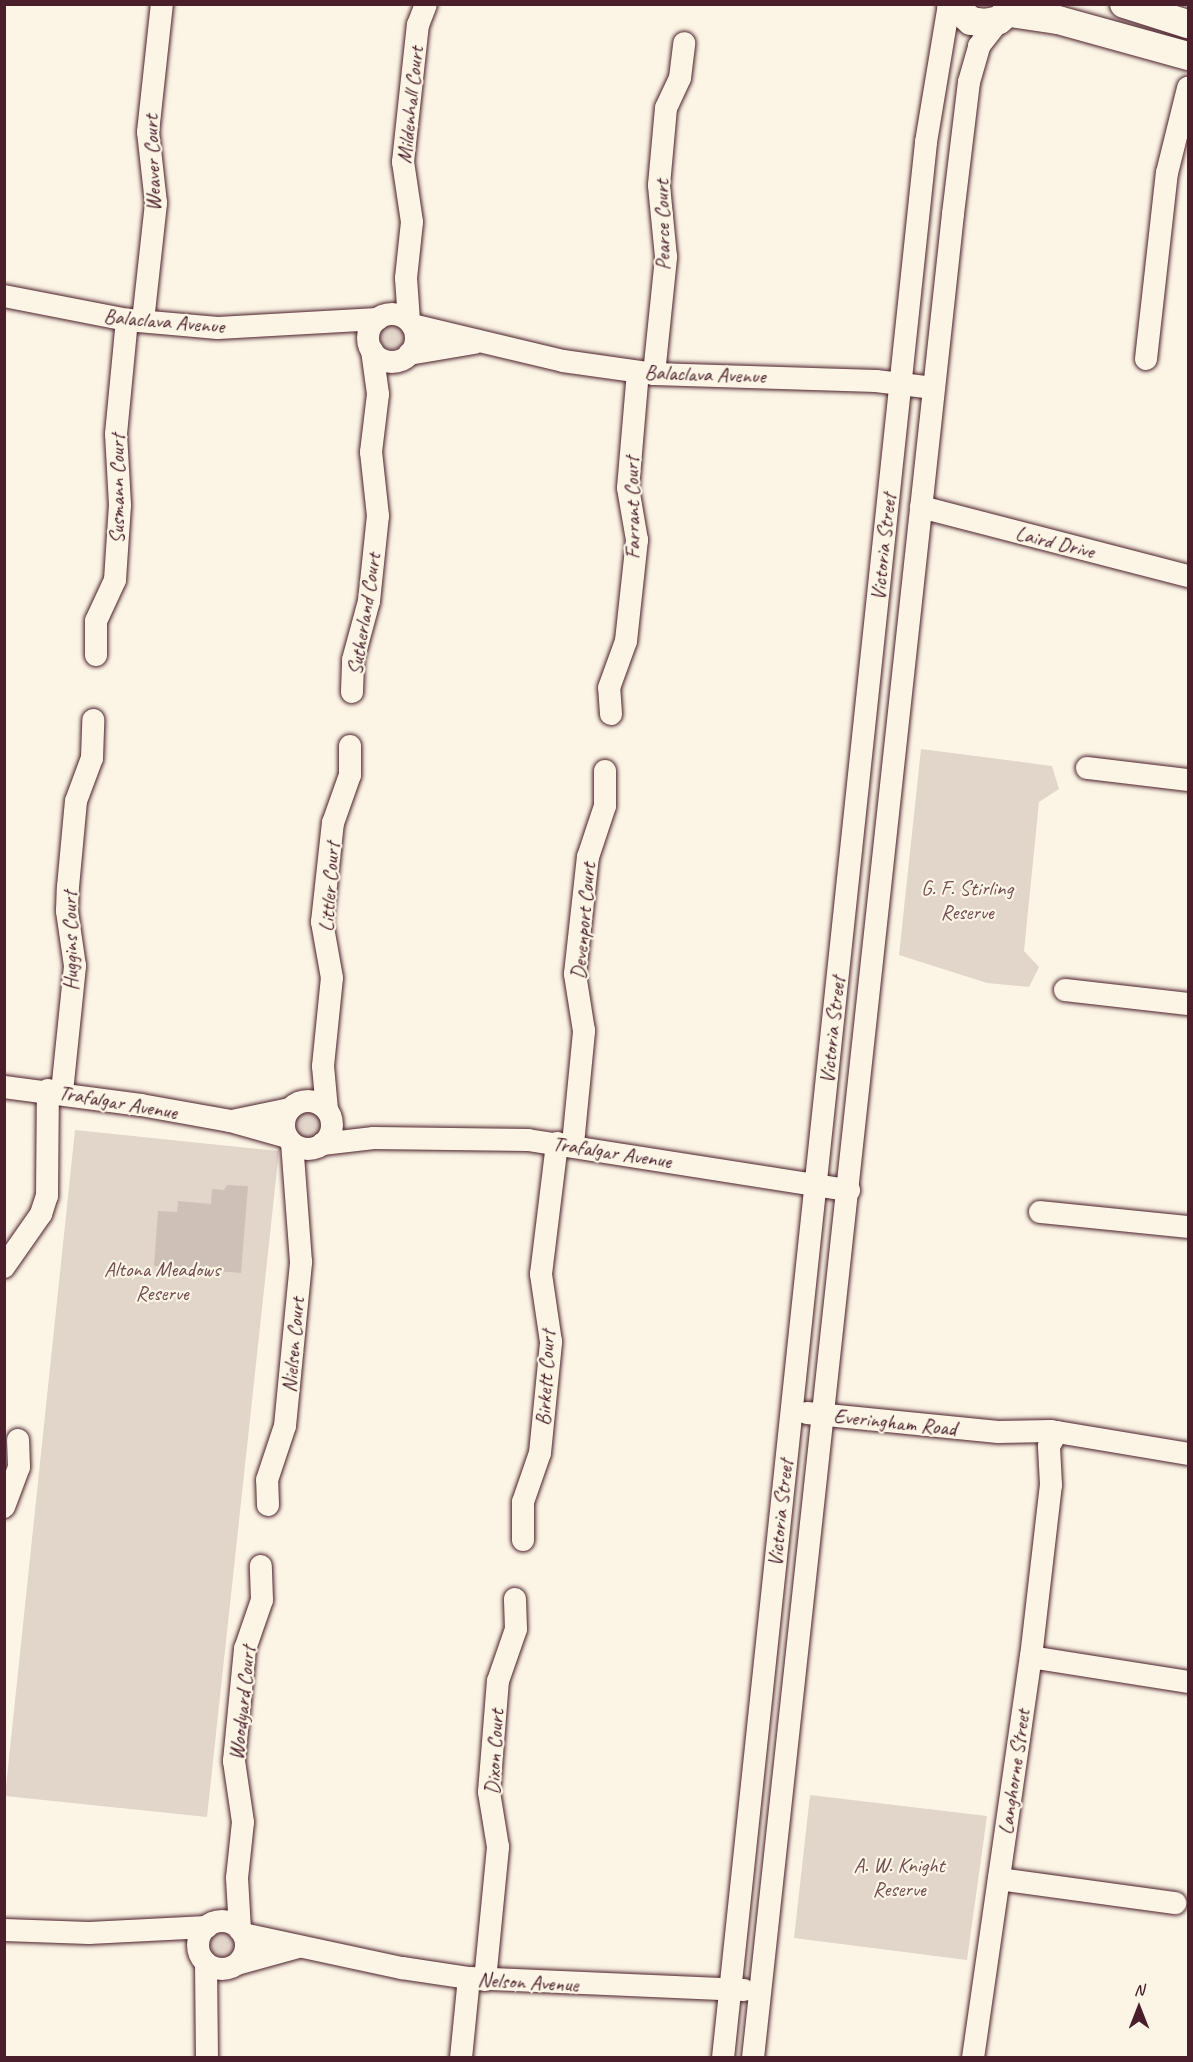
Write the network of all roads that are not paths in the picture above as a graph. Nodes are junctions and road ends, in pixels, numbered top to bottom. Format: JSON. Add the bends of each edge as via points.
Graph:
{"nodes":[{"id":1,"x":162,"y":4,"type":"edge"},
{"id":2,"x":426,"y":4,"type":"edge"},
{"id":3,"x":950,"y":4,"type":"edge"},
{"id":4,"x":1124,"y":4,"type":"edge"},
{"id":5,"x":1008,"y":12,"type":"edge"},
{"id":6,"x":1188,"y":24,"type":"edge"},
{"id":7,"x":684,"y":43,"type":"dead end"},
{"id":8,"x":1188,"y":56,"type":"edge"},
{"id":9,"x":1188,"y":88,"type":"edge"},
{"id":10,"x":406,"y":278,"type":"junction"},
{"id":11,"x":4,"y":297,"type":"edge"},
{"id":12,"x":382,"y":317,"type":"junction"},
{"id":13,"x":135,"y":321,"type":"junction"},
{"id":14,"x":411,"y":323,"type":"junction"},
{"id":15,"x":325,"y":324,"type":"junction"},
{"id":16,"x":478,"y":342,"type":"junction"},
{"id":17,"x":370,"y":347,"type":"junction"},
{"id":18,"x":408,"y":355,"type":"junction"},
{"id":19,"x":1146,"y":359,"type":"dead end"},
{"id":20,"x":646,"y":373,"type":"junction"},
{"id":21,"x":900,"y":384,"type":"junction"},
{"id":22,"x":934,"y":388,"type":"junction"},
{"id":23,"x":378,"y":394,"type":"junction"},
{"id":24,"x":921,"y":507,"type":"junction"},
{"id":25,"x":1188,"y":576,"type":"edge"},
{"id":26,"x":96,"y":655,"type":"dead end"},
{"id":27,"x":352,"y":692,"type":"dead end"},
{"id":28,"x":611,"y":714,"type":"dead end"},
{"id":29,"x":93,"y":720,"type":"dead end"},
{"id":30,"x":350,"y":746,"type":"dead end"},
{"id":31,"x":1087,"y":768,"type":"dead end"},
{"id":32,"x":605,"y":771,"type":"dead end"},
{"id":33,"x":1188,"y":780,"type":"edge"},
{"id":34,"x":1065,"y":990,"type":"dead end"},
{"id":35,"x":1188,"y":1004,"type":"edge"},
{"id":36,"x":323,"y":1066,"type":"junction"},
{"id":37,"x":4,"y":1087,"type":"edge"},
{"id":38,"x":55,"y":1091,"type":"junction"},
{"id":39,"x":293,"y":1107,"type":"junction"},
{"id":40,"x":329,"y":1114,"type":"junction"},
{"id":41,"x":230,"y":1121,"type":"junction"},
{"id":42,"x":374,"y":1138,"type":"junction"},
{"id":43,"x":289,"y":1140,"type":"junction"},
{"id":44,"x":565,"y":1144,"type":"junction"},
{"id":45,"x":319,"y":1146,"type":"junction"},
{"id":46,"x":295,"y":1182,"type":"junction"},
{"id":47,"x":815,"y":1187,"type":"junction"},
{"id":48,"x":849,"y":1190,"type":"junction"},
{"id":49,"x":1040,"y":1212,"type":"dead end"},
{"id":50,"x":1188,"y":1227,"type":"edge"},
{"id":51,"x":4,"y":1268,"type":"edge"},
{"id":52,"x":791,"y":1412,"type":"junction"},
{"id":53,"x":822,"y":1414,"type":"junction"},
{"id":54,"x":18,"y":1440,"type":"dead end"},
{"id":55,"x":1056,"y":1442,"type":"junction"},
{"id":56,"x":1188,"y":1454,"type":"edge"},
{"id":57,"x":268,"y":1505,"type":"dead end"},
{"id":58,"x":4,"y":1507,"type":"edge"},
{"id":59,"x":523,"y":1540,"type":"dead end"},
{"id":60,"x":261,"y":1566,"type":"dead end"},
{"id":61,"x":515,"y":1599,"type":"dead end"},
{"id":62,"x":1031,"y":1657,"type":"junction"},
{"id":63,"x":1188,"y":1682,"type":"edge"},
{"id":64,"x":237,"y":1878,"type":"junction"},
{"id":65,"x":999,"y":1879,"type":"junction"},
{"id":66,"x":1175,"y":1903,"type":"dead end"},
{"id":67,"x":208,"y":1925,"type":"junction"},
{"id":68,"x":4,"y":1930,"type":"edge"},
{"id":69,"x":139,"y":1931,"type":"junction"},
{"id":70,"x":242,"y":1932,"type":"junction"},
{"id":71,"x":298,"y":1947,"type":"junction"},
{"id":72,"x":202,"y":1958,"type":"junction"},
{"id":73,"x":234,"y":1966,"type":"junction"},
{"id":74,"x":477,"y":1979,"type":"junction"},
{"id":75,"x":731,"y":1989,"type":"junction"},
{"id":76,"x":760,"y":1992,"type":"junction"},
{"id":77,"x":208,"y":2004,"type":"junction"},
{"id":78,"x":207,"y":2058,"type":"edge"},
{"id":79,"x":461,"y":2058,"type":"edge"},
{"id":80,"x":723,"y":2058,"type":"edge"},
{"id":81,"x":753,"y":2058,"type":"edge"},
{"id":82,"x":973,"y":2058,"type":"edge"}],
"edges":[{"from":1,"to":13,"type":"street","name":"Weaver Court","via":[[148,132],[156,203]]},
{"from":2,"to":10,"type":"street","name":"Mildenhall Court","via":[[418,26],[403,162],[412,229]]},
{"from":3,"to":5,"type":"main road","via":[[971,21]]},
{"from":3,"to":21,"type":"street","name":"Victoria Street","via":[[930,110]]},
{"from":4,"to":6,"type":"main road"},
{"from":5,"to":8,"type":"main road","via":[[1058,20]]},
{"from":5,"to":22,"type":"street","name":"Victoria Street","via":[[980,46],[969,82]]},
{"from":7,"to":20,"type":"street","name":"Pearce Court","via":[[680,78],[666,108],[658,206],[666,257]]},
{"from":9,"to":19,"type":"street","via":[[1169,163]]},
{"from":10,"to":12,"type":"street","name":"Mildenhall Court"},
{"from":10,"to":14,"type":"street","name":"Mildenhall Court"},
{"from":11,"to":13,"type":"street","name":"Balaclava Avenue"},
{"from":12,"to":14,"type":"street","via":[[398,315]]},
{"from":12,"to":15,"type":"street","name":"Balaclava Avenue"},
{"from":12,"to":17,"type":"street","via":[[369,329]]},
{"from":13,"to":15,"type":"street","name":"Balaclava Avenue","via":[[218,328]]},
{"from":13,"to":26,"type":"street","name":"Susmann Court","via":[[116,434],[120,505],[115,580],[96,621]]},
{"from":14,"to":16,"type":"street","name":"Balaclava Avenue"},
{"from":14,"to":18,"type":"street","via":[[416,340]]},
{"from":15,"to":17,"type":"street","name":"Balaclava Avenue"},
{"from":16,"to":18,"type":"street","name":"Balaclava Avenue"},
{"from":16,"to":20,"type":"street","name":"Balaclava Avenue"},
{"from":17,"to":18,"type":"street","via":[[384,360]]},
{"from":17,"to":23,"type":"street","name":"Sutherland Court"},
{"from":18,"to":23,"type":"street"},
{"from":20,"to":21,"type":"street","name":"Balaclava Avenue"},
{"from":20,"to":28,"type":"street","name":"Farrant Court","via":[[628,488],[637,540],[626,641],[609,688]]},
{"from":21,"to":22,"type":"street","name":"Balaclava Avenue"},
{"from":21,"to":47,"type":"street","name":"Victoria Street"},
{"from":22,"to":24,"type":"street","name":"Victoria Street"},
{"from":23,"to":27,"type":"street","name":"Sutherland Court","via":[[371,452],[378,516],[369,601],[353,660]]},
{"from":24,"to":25,"type":"street","name":"Laird Drive"},
{"from":24,"to":48,"type":"street","name":"Victoria Street"},
{"from":29,"to":38,"type":"street","name":"Huggins Court","via":[[92,758],[76,801],[67,911],[75,966]]},
{"from":30,"to":36,"type":"street","name":"Littler Court","via":[[350,775],[333,823],[323,912],[332,978]]},
{"from":31,"to":33,"type":"street"},
{"from":32,"to":44,"type":"street","name":"Devenport Court","via":[[605,806],[589,848],[575,974],[584,1031]]},
{"from":34,"to":35,"type":"street"},
{"from":36,"to":39,"type":"street","name":"Littler Court","via":[[315,1084]]},
{"from":36,"to":40,"type":"street","name":"Littler Court"},
{"from":37,"to":38,"type":"street","name":"Trafalgar Avenue"},
{"from":38,"to":41,"type":"street","name":"Trafalgar Avenue"},
{"from":38,"to":51,"type":"street","name":"Huggins Court","via":[[47,1196],[41,1214]]},
{"from":39,"to":40,"type":"street","via":[[313,1102]]},
{"from":39,"to":41,"type":"street","name":"Trafalgar Avenue"},
{"from":39,"to":43,"type":"street","via":[[284,1123]]},
{"from":40,"to":42,"type":"street","name":"Trafalgar Avenue"},
{"from":40,"to":45,"type":"street","via":[[331,1132]]},
{"from":41,"to":43,"type":"street","name":"Trafalgar Avenue"},
{"from":42,"to":44,"type":"street","name":"Trafalgar Avenue"},
{"from":42,"to":45,"type":"street","name":"Trafalgar Avenue"},
{"from":43,"to":45,"type":"street","via":[[303,1149]]},
{"from":43,"to":46,"type":"street","name":"Nielsen Court"},
{"from":44,"to":47,"type":"street","name":"Trafalgar Avenue"},
{"from":44,"to":59,"type":"street","name":"Birkett Court","via":[[541,1274],[550,1341],[540,1453],[523,1502]]},
{"from":45,"to":46,"type":"street"},
{"from":46,"to":57,"type":"street","name":"Nielsen Court","via":[[301,1262],[285,1426],[267,1480]]},
{"from":47,"to":48,"type":"street","name":"Trafalgar Avenue"},
{"from":47,"to":52,"type":"street","name":"Victoria Street"},
{"from":48,"to":53,"type":"street","name":"Victoria Street"},
{"from":49,"to":50,"type":"street"},
{"from":52,"to":53,"type":"street","name":"Everingham Road"},
{"from":52,"to":75,"type":"street","name":"Victoria Street"},
{"from":53,"to":55,"type":"street","name":"Everingham Road","via":[[998,1432]]},
{"from":53,"to":76,"type":"street","name":"Victoria Street"},
{"from":54,"to":58,"type":"street","via":[[19,1467]]},
{"from":55,"to":56,"type":"street","name":"Everingham Road"},
{"from":55,"to":62,"type":"street","name":"Langhorne Street"},
{"from":60,"to":64,"type":"street","name":"Woodyard Court","via":[[262,1600],[246,1649],[234,1761],[243,1822]]},
{"from":61,"to":74,"type":"street","name":"Dixon Court","via":[[516,1629],[498,1681],[489,1792],[498,1847]]},
{"from":62,"to":63,"type":"street"},
{"from":62,"to":65,"type":"street","name":"Langhorne Street"},
{"from":64,"to":67,"type":"street","name":"Woodyard Court","via":[[229,1902]]},
{"from":64,"to":70,"type":"street","name":"Woodyard Court"},
{"from":65,"to":66,"type":"street"},
{"from":65,"to":82,"type":"street","name":"Langhorne Street"},
{"from":67,"to":69,"type":"street"},
{"from":67,"to":70,"type":"street","via":[[226,1922]]},
{"from":67,"to":72,"type":"street","via":[[199,1938]]},
{"from":68,"to":69,"type":"street"},
{"from":69,"to":72,"type":"street","via":[[184,1944]]},
{"from":70,"to":71,"type":"street","name":"Nelson Avenue"},
{"from":70,"to":73,"type":"street","via":[[246,1947]]},
{"from":71,"to":73,"type":"street","name":"Nelson Avenue"},
{"from":71,"to":74,"type":"street","name":"Nelson Avenue"},
{"from":72,"to":73,"type":"street","via":[[218,1969]]},
{"from":72,"to":77,"type":"street"},
{"from":73,"to":77,"type":"street","via":[[220,1979]]},
{"from":74,"to":75,"type":"street","name":"Nelson Avenue"},
{"from":74,"to":79,"type":"street","name":"Dixon Court"},
{"from":75,"to":76,"type":"street","name":"Nelson Avenue"},
{"from":75,"to":80,"type":"street","name":"Victoria Street"},
{"from":76,"to":81,"type":"street","name":"Victoria Street"},
{"from":77,"to":78,"type":"street"}]}
